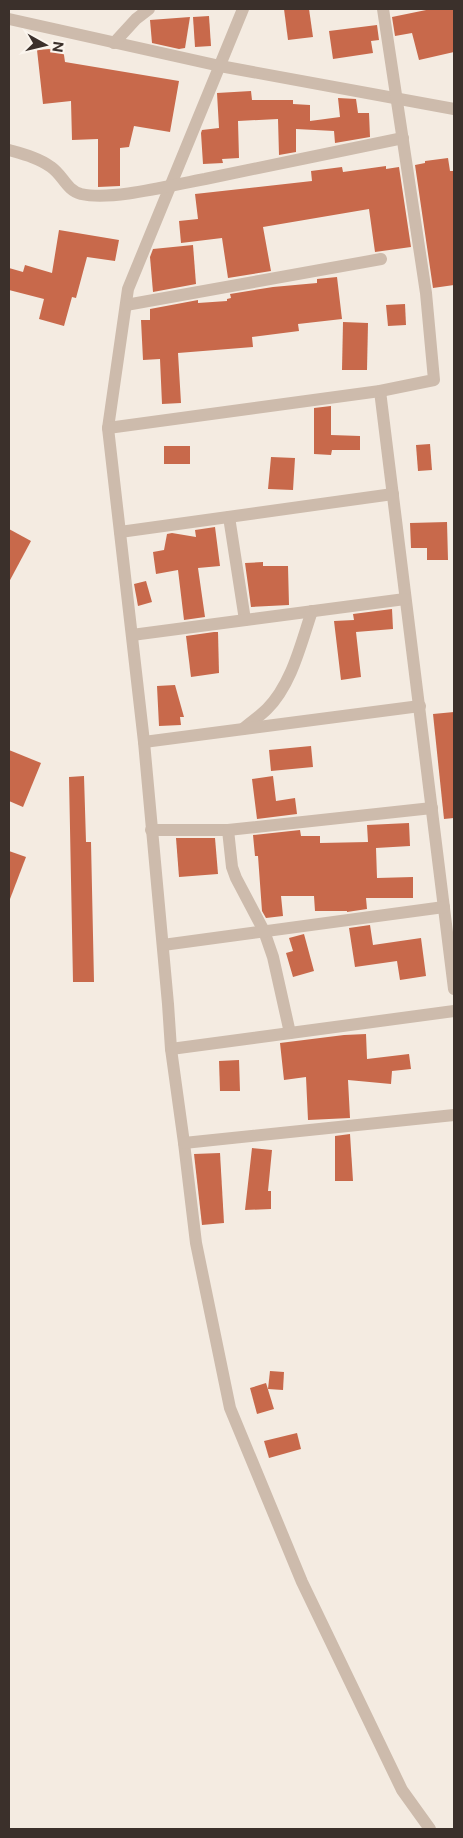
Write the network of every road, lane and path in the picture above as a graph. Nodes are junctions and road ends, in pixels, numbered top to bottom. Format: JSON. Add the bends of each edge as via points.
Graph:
{"nodes":[{"id":1,"x":149,"y":9,"type":"edge"},
{"id":2,"x":243,"y":9,"type":"edge"},
{"id":3,"x":383,"y":9,"type":"edge"},
{"id":4,"x":9,"y":19,"type":"edge"},
{"id":5,"x":114,"y":43,"type":"junction"},
{"id":6,"x":220,"y":66,"type":"junction"},
{"id":7,"x":396,"y":99,"type":"junction"},
{"id":8,"x":454,"y":109,"type":"edge"},
{"id":9,"x":403,"y":138,"type":"junction"},
{"id":10,"x":9,"y":150,"type":"edge"},
{"id":11,"x":170,"y":186,"type":"junction"},
{"id":12,"x":381,"y":259,"type":"dead end"},
{"id":13,"x":126,"y":305,"type":"junction"},
{"id":14,"x":380,"y":392,"type":"junction"},
{"id":15,"x":108,"y":428,"type":"junction"},
{"id":16,"x":393,"y":494,"type":"junction"},
{"id":17,"x":229,"y":516,"type":"junction"},
{"id":18,"x":120,"y":532,"type":"junction"},
{"id":19,"x":406,"y":599,"type":"junction"},
{"id":20,"x":312,"y":611,"type":"junction"},
{"id":21,"x":245,"y":620,"type":"junction"},
{"id":22,"x":132,"y":635,"type":"junction"},
{"id":23,"x":420,"y":706,"type":"junction"},
{"id":24,"x":243,"y":729,"type":"junction"},
{"id":25,"x":144,"y":742,"type":"junction"},
{"id":26,"x":432,"y":808,"type":"junction"},
{"id":27,"x":151,"y":830,"type":"junction"},
{"id":28,"x":228,"y":830,"type":"junction"},
{"id":29,"x":444,"y":907,"type":"junction"},
{"id":30,"x":264,"y":931,"type":"junction"},
{"id":31,"x":163,"y":945,"type":"junction"},
{"id":32,"x":454,"y":989,"type":"edge"},
{"id":33,"x":454,"y":1011,"type":"edge"},
{"id":34,"x":290,"y":1033,"type":"junction"},
{"id":35,"x":171,"y":1049,"type":"junction"},
{"id":36,"x":454,"y":1115,"type":"edge"},
{"id":37,"x":184,"y":1143,"type":"junction"},
{"id":38,"x":430,"y":1829,"type":"edge"}],
"edges":[{"from":1,"to":5,"type":"street"},
{"from":2,"to":6,"type":"street"},
{"from":3,"to":7,"type":"street"},
{"from":4,"to":5,"type":"street"},
{"from":5,"to":6,"type":"street"},
{"from":6,"to":7,"type":"street"},
{"from":6,"to":11,"type":"street"},
{"from":7,"to":8,"type":"street"},
{"from":7,"to":9,"type":"street"},
{"from":9,"to":11,"type":"street"},
{"from":9,"to":14,"type":"street","via":[[426,293],[434,380]]},
{"from":10,"to":11,"type":"street","via":[[45,163],[69,188],[81,194],[109,196]]},
{"from":11,"to":13,"type":"street","via":[[128,289]]},
{"from":12,"to":13,"type":"street"},
{"from":13,"to":15,"type":"street"},
{"from":14,"to":15,"type":"street"},
{"from":14,"to":16,"type":"street"},
{"from":15,"to":18,"type":"street"},
{"from":16,"to":17,"type":"street"},
{"from":16,"to":19,"type":"street"},
{"from":17,"to":18,"type":"street"},
{"from":17,"to":21,"type":"street"},
{"from":18,"to":22,"type":"street"},
{"from":19,"to":20,"type":"street"},
{"from":19,"to":23,"type":"street"},
{"from":20,"to":21,"type":"street"},
{"from":20,"to":24,"type":"street","via":[[292,668],[280,691],[268,708]]},
{"from":21,"to":22,"type":"street"},
{"from":22,"to":25,"type":"street"},
{"from":23,"to":24,"type":"street"},
{"from":23,"to":26,"type":"street"},
{"from":24,"to":25,"type":"street"},
{"from":25,"to":27,"type":"street"},
{"from":26,"to":28,"type":"street"},
{"from":26,"to":29,"type":"street"},
{"from":27,"to":28,"type":"street"},
{"from":27,"to":31,"type":"street"},
{"from":28,"to":30,"type":"street","via":[[232,867]]},
{"from":29,"to":30,"type":"street"},
{"from":29,"to":32,"type":"street"},
{"from":30,"to":31,"type":"street"},
{"from":30,"to":34,"type":"street","via":[[278,974]]},
{"from":31,"to":35,"type":"street"},
{"from":33,"to":34,"type":"street"},
{"from":34,"to":35,"type":"street"},
{"from":35,"to":37,"type":"street"},
{"from":36,"to":37,"type":"street"},
{"from":37,"to":38,"type":"street","via":[[196,1243],[230,1408],[306,1590],[402,1790]]}]}
